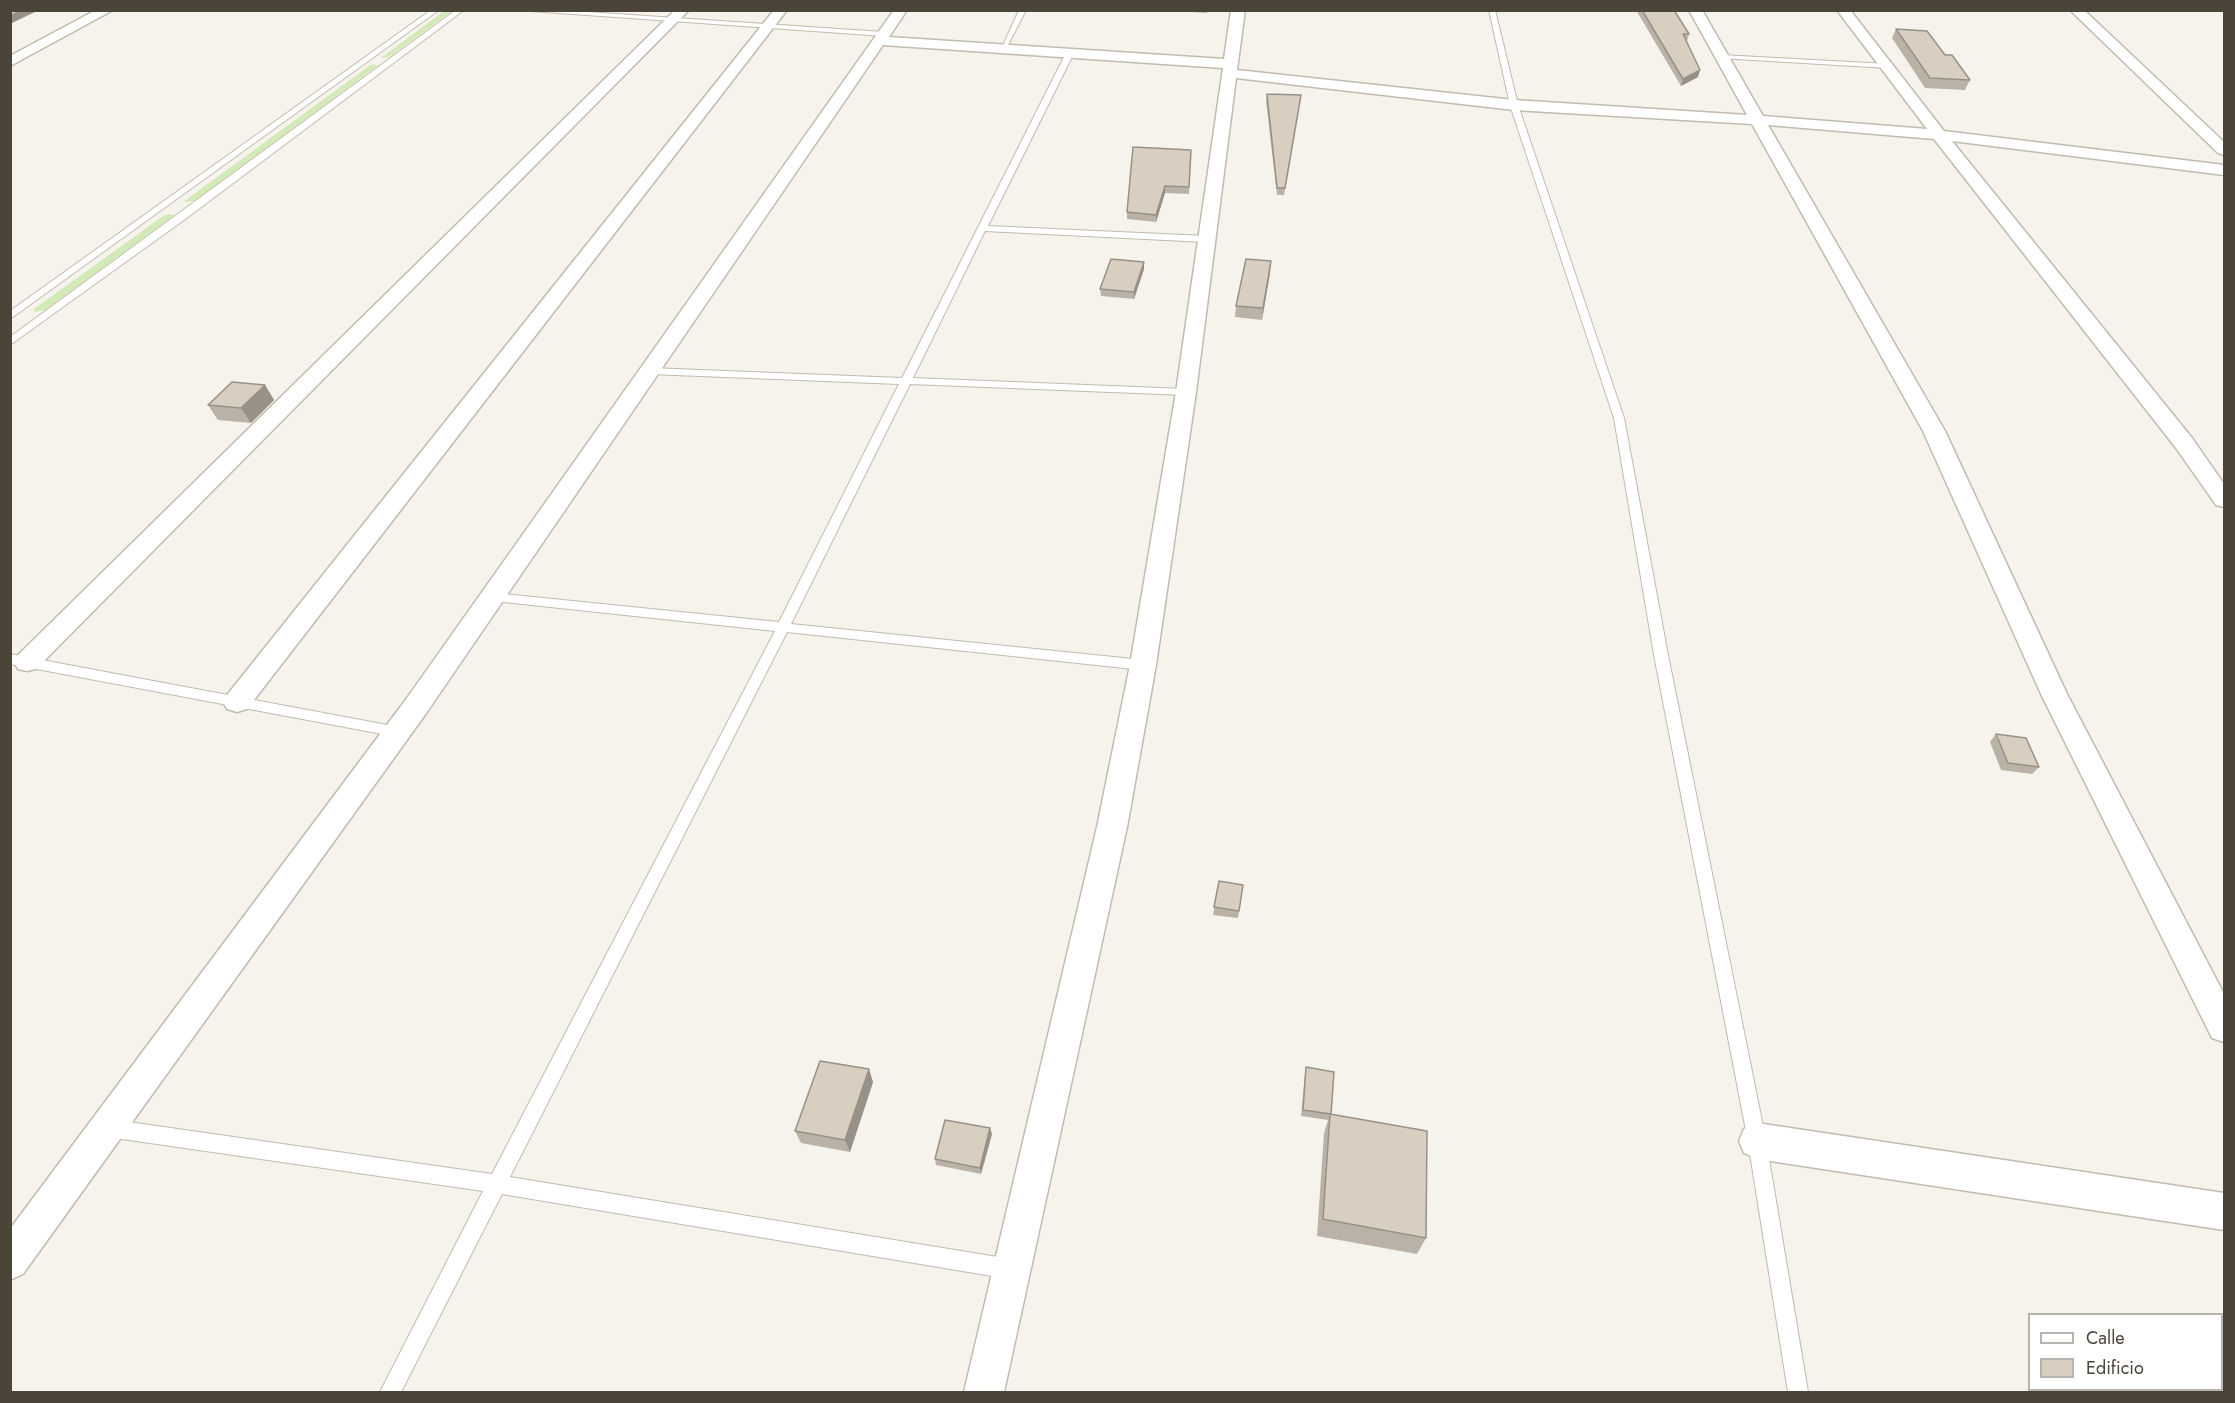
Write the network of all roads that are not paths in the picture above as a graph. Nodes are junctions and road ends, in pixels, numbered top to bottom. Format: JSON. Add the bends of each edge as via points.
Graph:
{"nodes":[{"id":1,"x":108,"y":10,"type":"edge"},
{"id":2,"x":436,"y":10,"type":"edge"},
{"id":3,"x":461,"y":10,"type":"edge"},
{"id":4,"x":519,"y":10,"type":"edge"},
{"id":5,"x":781,"y":10,"type":"edge"},
{"id":6,"x":901,"y":10,"type":"edge"},
{"id":7,"x":1023,"y":10,"type":"edge"},
{"id":8,"x":1238,"y":10,"type":"edge"},
{"id":9,"x":1492,"y":10,"type":"edge"},
{"id":10,"x":1695,"y":10,"type":"edge"},
{"id":11,"x":1844,"y":10,"type":"edge"},
{"id":12,"x":2076,"y":10,"type":"edge"},
{"id":13,"x":678,"y":15,"type":"edge"},
{"id":14,"x":766,"y":26,"type":"junction"},
{"id":15,"x":882,"y":37,"type":"junction"},
{"id":16,"x":1003,"y":49,"type":"junction"},
{"id":17,"x":1070,"y":53,"type":"junction"},
{"id":18,"x":1721,"y":57,"type":"junction"},
{"id":19,"x":368,"y":60,"type":"junction"},
{"id":20,"x":392,"y":62,"type":"junction"},
{"id":21,"x":10,"y":63,"type":"edge"},
{"id":22,"x":1888,"y":66,"type":"junction"},
{"id":23,"x":1229,"y":69,"type":"junction"},
{"id":24,"x":1514,"y":105,"type":"junction"},
{"id":25,"x":1759,"y":120,"type":"junction"},
{"id":26,"x":1939,"y":135,"type":"junction"},
{"id":27,"x":2224,"y":150,"type":"edge"},
{"id":28,"x":2224,"y":170,"type":"edge"},
{"id":29,"x":165,"y":207,"type":"junction"},
{"id":30,"x":192,"y":211,"type":"junction"},
{"id":31,"x":982,"y":228,"type":"junction"},
{"id":32,"x":1206,"y":239,"type":"junction"},
{"id":33,"x":10,"y":318,"type":"edge"},
{"id":34,"x":38,"y":322,"type":"junction"},
{"id":35,"x":10,"y":342,"type":"edge"},
{"id":36,"x":650,"y":371,"type":"junction"},
{"id":37,"x":906,"y":381,"type":"junction"},
{"id":38,"x":1186,"y":392,"type":"junction"},
{"id":39,"x":2224,"y":500,"type":"edge"},
{"id":40,"x":494,"y":597,"type":"junction"},
{"id":41,"x":782,"y":627,"type":"junction"},
{"id":42,"x":19,"y":661,"type":"edge"},
{"id":43,"x":1143,"y":665,"type":"junction"},
{"id":44,"x":237,"y":702,"type":"junction"},
{"id":45,"x":398,"y":732,"type":"junction"},
{"id":46,"x":2224,"y":1027,"type":"edge"},
{"id":47,"x":108,"y":1128,"type":"junction"},
{"id":48,"x":1757,"y":1141,"type":"junction"},
{"id":49,"x":497,"y":1184,"type":"junction"},
{"id":50,"x":2224,"y":1212,"type":"edge"},
{"id":51,"x":10,"y":1262,"type":"edge"},
{"id":52,"x":1012,"y":1269,"type":"junction"},
{"id":53,"x":390,"y":1392,"type":"edge"},
{"id":54,"x":984,"y":1392,"type":"edge"},
{"id":55,"x":1798,"y":1392,"type":"edge"}],
"edges":[{"from":1,"to":21,"type":"street"},
{"from":2,"to":19,"type":"lane"},
{"from":3,"to":20,"type":"lane"},
{"from":4,"to":13,"type":"lane"},
{"from":5,"to":14,"type":"street"},
{"from":6,"to":15,"type":"street"},
{"from":7,"to":16,"type":"lane"},
{"from":8,"to":23,"type":"street"},
{"from":9,"to":24,"type":"lane"},
{"from":10,"to":18,"type":"street"},
{"from":11,"to":22,"type":"street"},
{"from":12,"to":27,"type":"street"},
{"from":13,"to":14,"type":"lane"},
{"from":13,"to":42,"type":"street"},
{"from":14,"to":15,"type":"lane"},
{"from":14,"to":44,"type":"street"},
{"from":15,"to":16,"type":"street"},
{"from":15,"to":36,"type":"street"},
{"from":16,"to":17,"type":"street"},
{"from":17,"to":23,"type":"street"},
{"from":17,"to":31,"type":"lane"},
{"from":18,"to":22,"type":"lane"},
{"from":18,"to":25,"type":"street"},
{"from":19,"to":20,"type":"lane"},
{"from":19,"to":29,"type":"lane"},
{"from":20,"to":30,"type":"lane"},
{"from":22,"to":26,"type":"street"},
{"from":23,"to":24,"type":"street"},
{"from":23,"to":32,"type":"street"},
{"from":24,"to":25,"type":"street"},
{"from":24,"to":48,"type":"lane","via":[[1619,418],[1661,655]]},
{"from":25,"to":26,"type":"street"},
{"from":25,"to":46,"type":"street","via":[[1934,431],[2054,694]]},
{"from":26,"to":28,"type":"street"},
{"from":26,"to":39,"type":"street","via":[[2184,443]]},
{"from":29,"to":30,"type":"lane"},
{"from":29,"to":33,"type":"lane"},
{"from":30,"to":34,"type":"lane"},
{"from":31,"to":32,"type":"lane"},
{"from":31,"to":37,"type":"lane"},
{"from":32,"to":38,"type":"street"},
{"from":33,"to":34,"type":"lane"},
{"from":34,"to":35,"type":"lane"},
{"from":36,"to":37,"type":"lane"},
{"from":36,"to":40,"type":"street"},
{"from":37,"to":38,"type":"lane"},
{"from":37,"to":41,"type":"lane"},
{"from":38,"to":43,"type":"street"},
{"from":40,"to":41,"type":"lane"},
{"from":40,"to":45,"type":"street"},
{"from":41,"to":43,"type":"lane"},
{"from":41,"to":49,"type":"lane"},
{"from":42,"to":44,"type":"lane"},
{"from":43,"to":52,"type":"street","via":[[1112,827]]},
{"from":44,"to":45,"type":"lane"},
{"from":45,"to":47,"type":"street"},
{"from":47,"to":49,"type":"lane"},
{"from":47,"to":51,"type":"street"},
{"from":48,"to":50,"type":"street"},
{"from":48,"to":55,"type":"lane"},
{"from":49,"to":52,"type":"lane"},
{"from":49,"to":53,"type":"lane"},
{"from":52,"to":54,"type":"street"}]}
